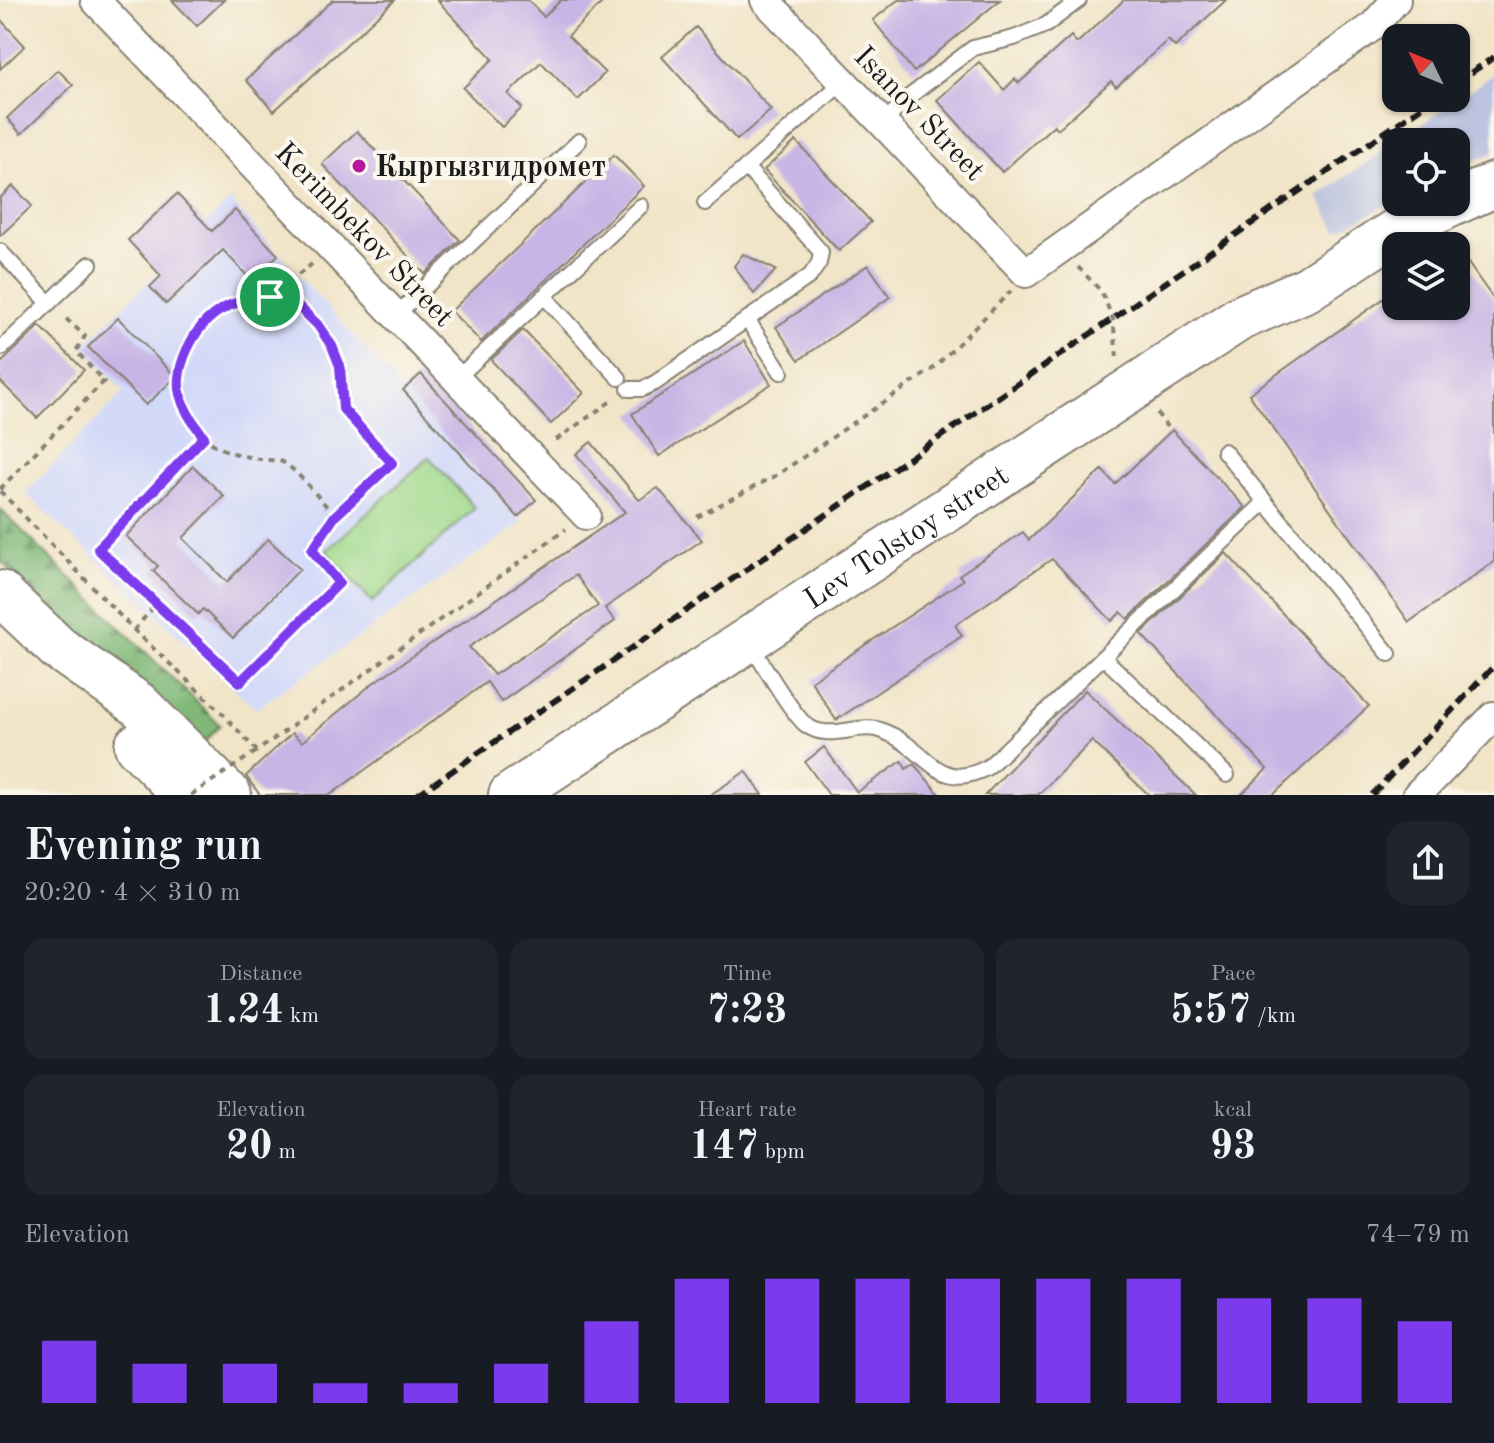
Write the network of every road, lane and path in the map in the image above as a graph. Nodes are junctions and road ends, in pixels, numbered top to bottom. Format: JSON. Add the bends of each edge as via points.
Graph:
{"nodes":[{"id":1,"x":95,"y":0,"type":"edge"},
{"id":2,"x":765,"y":0,"type":"edge"},
{"id":3,"x":1079,"y":0,"type":"edge"},
{"id":4,"x":1396,"y":0,"type":"edge"},
{"id":5,"x":843,"y":82,"type":"junction"},
{"id":6,"x":883,"y":123,"type":"junction"},
{"id":7,"x":579,"y":141,"type":"dead end"},
{"id":8,"x":746,"y":167,"type":"junction"},
{"id":9,"x":1494,"y":185,"type":"edge"},
{"id":10,"x":1470,"y":196,"type":"edge"},
{"id":11,"x":705,"y":203,"type":"dead end"},
{"id":12,"x":641,"y":206,"type":"dead end"},
{"id":13,"x":1427,"y":216,"type":"edge"},
{"id":14,"x":329,"y":246,"type":"junction"},
{"id":15,"x":0,"y":251,"type":"edge"},
{"id":16,"x":1070,"y":259,"type":"dead end"},
{"id":17,"x":90,"y":264,"type":"dead end"},
{"id":18,"x":1026,"y":273,"type":"junction"},
{"id":19,"x":1101,"y":291,"type":"dead end"},
{"id":20,"x":544,"y":296,"type":"junction"},
{"id":21,"x":270,"y":297,"type":"junction"},
{"id":22,"x":49,"y":303,"type":"junction"},
{"id":23,"x":396,"y":315,"type":"junction"},
{"id":24,"x":747,"y":319,"type":"junction"},
{"id":25,"x":0,"y":346,"type":"edge"},
{"id":26,"x":781,"y":372,"type":"dead end"},
{"id":27,"x":456,"y":379,"type":"junction"},
{"id":28,"x":624,"y":383,"type":"junction"},
{"id":29,"x":204,"y":437,"type":"junction"},
{"id":30,"x":556,"y":440,"type":"dead end"},
{"id":31,"x":1224,"y":451,"type":"dead end"},
{"id":32,"x":0,"y":490,"type":"edge"},
{"id":33,"x":1265,"y":502,"type":"junction"},
{"id":34,"x":586,"y":515,"type":"joint"},
{"id":35,"x":335,"y":516,"type":"junction"},
{"id":36,"x":697,"y":517,"type":"dead end"},
{"id":37,"x":0,"y":593,"type":"edge"},
{"id":38,"x":157,"y":603,"type":"junction"},
{"id":39,"x":134,"y":630,"type":"junction"},
{"id":40,"x":58,"y":648,"type":"junction"},
{"id":41,"x":756,"y":653,"type":"junction"},
{"id":42,"x":1389,"y":654,"type":"dead end"},
{"id":43,"x":1103,"y":657,"type":"junction"},
{"id":44,"x":1494,"y":716,"type":"edge"},
{"id":45,"x":257,"y":751,"type":"junction"},
{"id":46,"x":1227,"y":775,"type":"dead end"},
{"id":47,"x":188,"y":795,"type":"edge"},
{"id":48,"x":229,"y":795,"type":"edge"},
{"id":49,"x":511,"y":795,"type":"edge"},
{"id":50,"x":560,"y":795,"type":"edge"},
{"id":51,"x":1417,"y":795,"type":"edge"}],
"edges":[{"from":1,"to":14,"type":"street","name":"Kerimbekov Street"},
{"from":2,"to":5,"type":"street","name":"Isanov Street"},
{"from":3,"to":6,"type":"lane","via":[[1046,25],[973,48]]},
{"from":4,"to":18,"type":"street","via":[[1372,27]]},
{"from":5,"to":6,"type":"street","name":"Isanov Street"},
{"from":5,"to":8,"type":"lane"},
{"from":6,"to":18,"type":"street","name":"Isanov Street"},
{"from":7,"to":23,"type":"lane"},
{"from":8,"to":11,"type":"lane"},
{"from":8,"to":24,"type":"lane","via":[[821,252],[810,276]]},
{"from":9,"to":10,"type":"main road","name":"Lev Tolstoy street"},
{"from":12,"to":20,"type":"lane"},
{"from":13,"to":41,"type":"main road","name":"Lev Tolstoy street","via":[[1307,289],[1240,318]]},
{"from":14,"to":21,"type":"path"},
{"from":14,"to":23,"type":"street","name":"Kerimbekov Street"},
{"from":15,"to":22,"type":"lane"},
{"from":16,"to":19,"type":"path"},
{"from":17,"to":22,"type":"lane"},
{"from":18,"to":36,"type":"path","via":[[934,368],[777,475]]},
{"from":20,"to":27,"type":"lane"},
{"from":20,"to":28,"type":"lane"},
{"from":21,"to":29,"type":"path","via":[[225,306],[190,342],[180,366],[179,391]]},
{"from":21,"to":35,"type":"path","via":[[297,305],[317,324],[340,366],[343,409],[392,463]]},
{"from":22,"to":25,"type":"lane"},
{"from":22,"to":32,"type":"path","via":[[85,336],[76,351],[104,381]]},
{"from":23,"to":27,"type":"street","name":"Kerimbekov Street"},
{"from":24,"to":26,"type":"lane"},
{"from":24,"to":28,"type":"lane","via":[[655,383],[642,389]]},
{"from":27,"to":34,"type":"street","name":"Kerimbekov Street"},
{"from":28,"to":30,"type":"path"},
{"from":29,"to":35,"type":"path","via":[[242,456],[284,462]]},
{"from":29,"to":38,"type":"path","via":[[98,549]]},
{"from":31,"to":33,"type":"lane"},
{"from":32,"to":39,"type":"path"},
{"from":33,"to":42,"type":"lane"},
{"from":33,"to":43,"type":"lane"},
{"from":34,"to":45,"type":"path"},
{"from":35,"to":38,"type":"path","via":[[312,550],[339,583],[240,682]]},
{"from":37,"to":40,"type":"main road"},
{"from":38,"to":39,"type":"path"},
{"from":39,"to":45,"type":"path"},
{"from":40,"to":47,"type":"main road","via":[[116,726]]},
{"from":40,"to":48,"type":"main road","via":[[138,704]]},
{"from":41,"to":43,"type":"lane","via":[[803,722],[817,732],[880,729],[949,778],[970,778],[988,767]]},
{"from":41,"to":49,"type":"main road","name":"Lev Tolstoy street"},
{"from":41,"to":50,"type":"main road","name":"Lev Tolstoy street"},
{"from":43,"to":46,"type":"lane"},
{"from":44,"to":51,"type":"street"},
{"from":45,"to":47,"type":"path","bridge":true}]}
